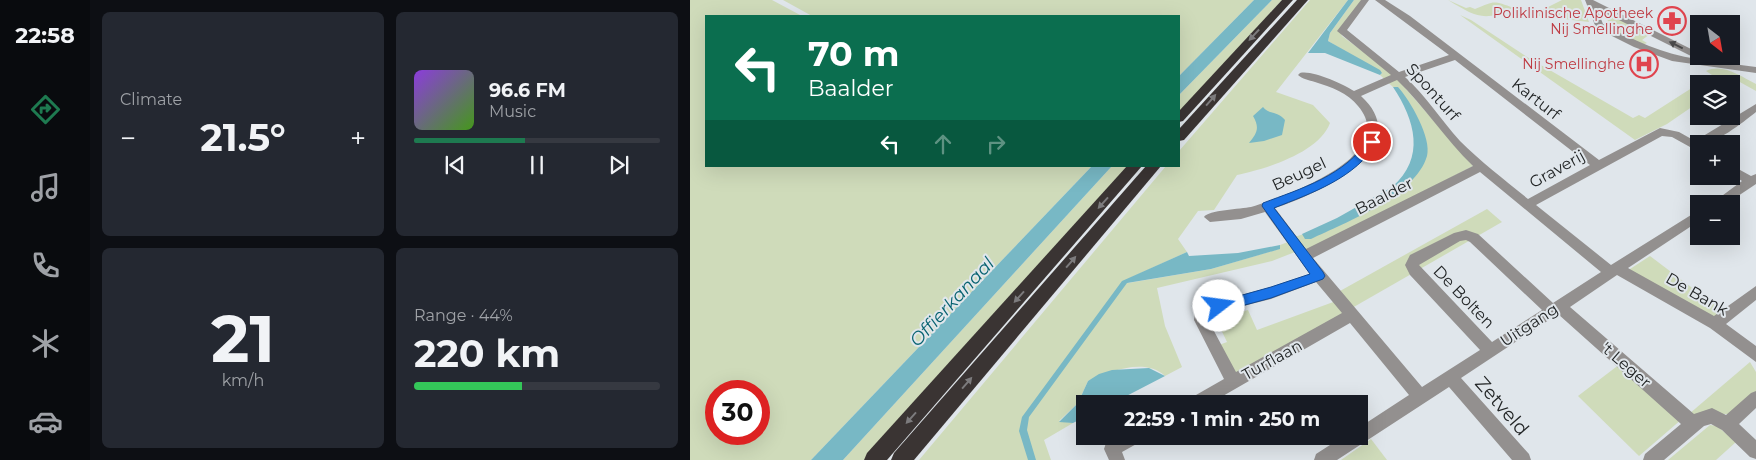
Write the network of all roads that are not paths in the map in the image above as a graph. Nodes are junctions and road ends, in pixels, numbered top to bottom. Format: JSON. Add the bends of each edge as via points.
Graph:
{"nodes":[{"id":1,"x":1288,"y":0,"type":"edge"},
{"id":2,"x":1303,"y":0,"type":"edge"},
{"id":3,"x":1365,"y":0,"type":"edge"},
{"id":4,"x":1379,"y":0,"type":"edge"},
{"id":5,"x":1589,"y":1,"type":"edge"},
{"id":6,"x":1456,"y":56,"type":"junction"},
{"id":7,"x":1719,"y":66,"type":"junction"},
{"id":8,"x":1756,"y":70,"type":"edge"},
{"id":9,"x":1303,"y":75,"type":"dead end"},
{"id":10,"x":1398,"y":76,"type":"junction"},
{"id":11,"x":1354,"y":95,"type":"junction"},
{"id":12,"x":1756,"y":107,"type":"edge"},
{"id":13,"x":1180,"y":117,"type":"edge"},
{"id":14,"x":1715,"y":135,"type":"edge"},
{"id":15,"x":1180,"y":136,"type":"edge"},
{"id":16,"x":1690,"y":143,"type":"edge"},
{"id":17,"x":1598,"y":165,"type":"junction"},
{"id":18,"x":1134,"y":167,"type":"edge"},
{"id":19,"x":1153,"y":167,"type":"edge"},
{"id":20,"x":1481,"y":167,"type":"junction"},
{"id":21,"x":1740,"y":173,"type":"edge"},
{"id":22,"x":1754,"y":180,"type":"edge"},
{"id":23,"x":1731,"y":195,"type":"edge"},
{"id":24,"x":1528,"y":204,"type":"junction"},
{"id":25,"x":1267,"y":206,"type":"junction"},
{"id":26,"x":1210,"y":218,"type":"dead end"},
{"id":27,"x":1690,"y":222,"type":"edge"},
{"id":28,"x":1303,"y":256,"type":"junction"},
{"id":29,"x":1614,"y":271,"type":"junction"},
{"id":30,"x":1319,"y":276,"type":"junction"},
{"id":31,"x":1756,"y":292,"type":"edge"},
{"id":32,"x":1555,"y":308,"type":"junction"},
{"id":33,"x":1351,"y":315,"type":"junction"},
{"id":34,"x":1715,"y":324,"type":"junction"},
{"id":35,"x":1490,"y":350,"type":"junction"},
{"id":36,"x":1756,"y":355,"type":"edge"},
{"id":37,"x":1451,"y":378,"type":"junction"},
{"id":38,"x":1233,"y":382,"type":"junction"},
{"id":39,"x":1210,"y":395,"type":"edge"},
{"id":40,"x":1420,"y":398,"type":"junction"},
{"id":41,"x":1756,"y":398,"type":"edge"},
{"id":42,"x":1693,"y":424,"type":"junction"},
{"id":43,"x":1728,"y":424,"type":"junction"},
{"id":44,"x":1368,"y":431,"type":"edge"},
{"id":45,"x":1124,"y":445,"type":"edge"},
{"id":46,"x":1346,"y":445,"type":"edge"},
{"id":47,"x":1756,"y":451,"type":"edge"},
{"id":48,"x":1115,"y":454,"type":"edge"},
{"id":49,"x":874,"y":460,"type":"edge"},
{"id":50,"x":901,"y":460,"type":"edge"},
{"id":51,"x":1322,"y":460,"type":"edge"},
{"id":52,"x":1523,"y":460,"type":"edge"},
{"id":53,"x":1651,"y":460,"type":"edge"}],
"edges":[{"from":1,"to":13,"type":"highway","one_way":true},
{"from":15,"to":2,"type":"highway","one_way":true},
{"from":3,"to":10,"type":"street","name":"Sponturf","via":[[1342,31]]},
{"from":4,"to":6,"type":"street","name":"Karturf"},
{"from":7,"to":5,"type":"street","one_way":true},
{"from":5,"to":7,"type":"street","via":[[1599,26],[1656,53]]},
{"from":6,"to":10,"type":"street"},
{"from":6,"to":17,"type":"street","name":"Karturf"},
{"from":7,"to":8,"type":"street"},
{"from":9,"to":11,"type":"street","name":"Beugel"},
{"from":10,"to":11,"type":"street"},
{"from":10,"to":20,"type":"street","name":"Sponturf","via":[[1456,144]]},
{"from":11,"to":25,"type":"street","name":"Beugel","via":[[1371,117],[1374,130],[1365,154],[1311,189]]},
{"from":12,"to":14,"type":"street"},
{"from":16,"to":17,"type":"street","name":"Graverij","via":[[1677,135],[1660,132]]},
{"from":17,"to":24,"type":"street","name":"Graverij"},
{"from":18,"to":49,"type":"highway","one_way":true},
{"from":50,"to":19,"type":"highway","one_way":true},
{"from":20,"to":24,"type":"street","name":"Sponturf"},
{"from":20,"to":28,"type":"street","name":"Baalder"},
{"from":21,"to":22,"type":"street"},
{"from":22,"to":23,"type":"street"},
{"from":24,"to":29,"type":"street","name":"Graverij"},
{"from":25,"to":26,"type":"street","name":"Beugel","via":[[1239,215]]},
{"from":25,"to":28,"type":"street"},
{"from":27,"to":29,"type":"street","name":"Uitgang"},
{"from":28,"to":30,"type":"street"},
{"from":29,"to":32,"type":"street","name":"Uitgang"},
{"from":29,"to":34,"type":"street","name":"De Bank"},
{"from":30,"to":33,"type":"street"},
{"from":30,"to":38,"type":"street","via":[[1271,293],[1201,311],[1201,320]]},
{"from":31,"to":34,"type":"street"},
{"from":32,"to":35,"type":"street","name":"Uitgang"},
{"from":32,"to":35,"type":"street","name":"De Bolten","via":[[1474,238],[1466,235],[1458,236],[1416,259],[1412,265],[1415,271]]},
{"from":32,"to":42,"type":"street","name":"'t Leger"},
{"from":33,"to":38,"type":"street","name":"Turflaan"},
{"from":33,"to":40,"type":"street"},
{"from":34,"to":36,"type":"street","name":"De Bank"},
{"from":35,"to":37,"type":"street","name":"Uitgang"},
{"from":37,"to":40,"type":"street","name":"Uitgang"},
{"from":37,"to":52,"type":"street","name":"Zetveld"},
{"from":38,"to":39,"type":"street","name":"Turflaan"},
{"from":40,"to":44,"type":"street","name":"Uitgang"},
{"from":41,"to":43,"type":"street"},
{"from":42,"to":43,"type":"street","via":[[1707,416]]},
{"from":42,"to":53,"type":"street"},
{"from":43,"to":47,"type":"street"},
{"from":45,"to":48,"type":"street"},
{"from":46,"to":51,"type":"street","name":"Uitgang"}]}
